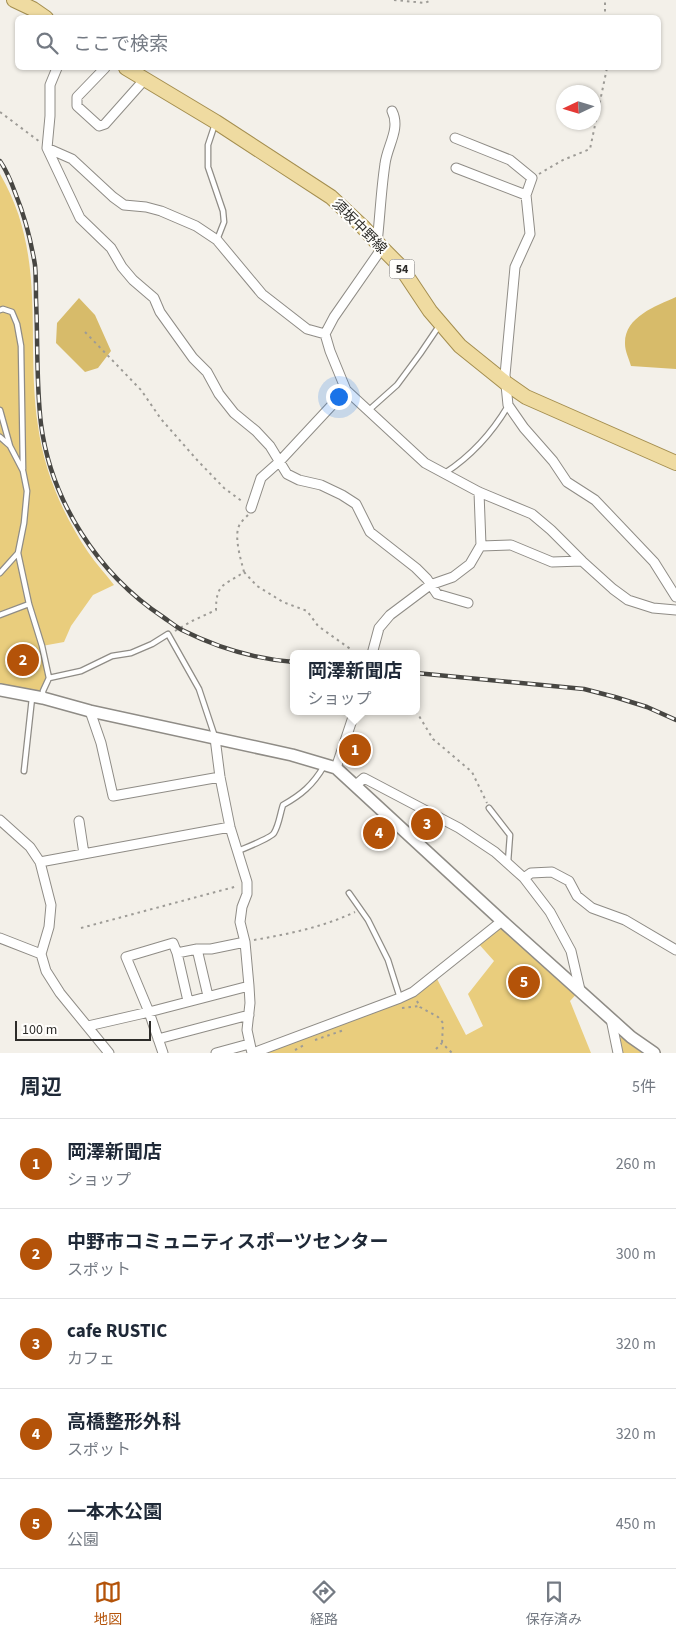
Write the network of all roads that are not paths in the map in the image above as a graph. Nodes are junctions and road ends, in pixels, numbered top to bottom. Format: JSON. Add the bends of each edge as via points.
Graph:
{"nodes":[{"id":1,"x":14,"y":0,"type":"edge"},
{"id":2,"x":30,"y":4,"type":"edge"},
{"id":3,"x":43,"y":15,"type":"edge"},
{"id":4,"x":56,"y":70,"type":"edge"},
{"id":5,"x":103,"y":70,"type":"edge"},
{"id":6,"x":129,"y":70,"type":"edge"},
{"id":7,"x":145,"y":79,"type":"junction"},
{"id":8,"x":392,"y":111,"type":"dead end"},
{"id":9,"x":216,"y":122,"type":"junction"},
{"id":10,"x":455,"y":138,"type":"dead end"},
{"id":11,"x":47,"y":148,"type":"junction"},
{"id":12,"x":456,"y":168,"type":"dead end"},
{"id":13,"x":526,"y":195,"type":"junction"},
{"id":14,"x":217,"y":240,"type":"junction"},
{"id":15,"x":380,"y":246,"type":"junction"},
{"id":16,"x":0,"y":310,"type":"edge"},
{"id":17,"x":441,"y":322,"type":"junction"},
{"id":18,"x":325,"y":334,"type":"junction"},
{"id":19,"x":506,"y":383,"type":"junction"},
{"id":20,"x":346,"y":390,"type":"junction"},
{"id":21,"x":508,"y":405,"type":"junction"},
{"id":22,"x":0,"y":410,"type":"edge"},
{"id":23,"x":369,"y":410,"type":"junction"},
{"id":24,"x":0,"y":437,"type":"edge"},
{"id":25,"x":10,"y":446,"type":"junction"},
{"id":26,"x":279,"y":462,"type":"junction"},
{"id":27,"x":676,"y":463,"type":"edge"},
{"id":28,"x":23,"y":471,"type":"junction"},
{"id":29,"x":445,"y":473,"type":"junction"},
{"id":30,"x":478,"y":492,"type":"junction"},
{"id":31,"x":251,"y":508,"type":"road end"},
{"id":32,"x":481,"y":546,"type":"junction"},
{"id":33,"x":18,"y":553,"type":"junction"},
{"id":34,"x":582,"y":561,"type":"junction"},
{"id":35,"x":0,"y":573,"type":"edge"},
{"id":36,"x":430,"y":585,"type":"junction"},
{"id":37,"x":676,"y":597,"type":"edge"},
{"id":38,"x":468,"y":603,"type":"dead end"},
{"id":39,"x":29,"y":604,"type":"junction"},
{"id":40,"x":676,"y":610,"type":"edge"},
{"id":41,"x":0,"y":615,"type":"edge"},
{"id":42,"x":373,"y":650,"type":"edge"},
{"id":43,"x":49,"y":678,"type":"junction"},
{"id":44,"x":0,"y":690,"type":"edge"},
{"id":45,"x":38,"y":697,"type":"junction"},
{"id":46,"x":90,"y":711,"type":"junction"},
{"id":47,"x":354,"y":715,"type":"edge"},
{"id":48,"x":215,"y":738,"type":"junction"},
{"id":49,"x":324,"y":765,"type":"junction"},
{"id":50,"x":336,"y":768,"type":"junction"},
{"id":51,"x":24,"y":771,"type":"dead end"},
{"id":52,"x":220,"y":777,"type":"junction"},
{"id":53,"x":356,"y":785,"type":"junction"},
{"id":54,"x":489,"y":808,"type":"road end"},
{"id":55,"x":0,"y":820,"type":"edge"},
{"id":56,"x":79,"y":821,"type":"dead end"},
{"id":57,"x":230,"y":827,"type":"junction"},
{"id":58,"x":238,"y":852,"type":"junction"},
{"id":59,"x":84,"y":854,"type":"junction"},
{"id":60,"x":40,"y":862,"type":"junction"},
{"id":61,"x":508,"y":862,"type":"junction"},
{"id":62,"x":524,"y":878,"type":"junction"},
{"id":63,"x":349,"y":893,"type":"dead end"},
{"id":64,"x":502,"y":921,"type":"junction"},
{"id":65,"x":0,"y":938,"type":"edge"},
{"id":66,"x":244,"y":942,"type":"junction"},
{"id":67,"x":197,"y":949,"type":"junction"},
{"id":68,"x":676,"y":950,"type":"edge"},
{"id":69,"x":177,"y":953,"type":"junction"},
{"id":70,"x":41,"y":954,"type":"junction"},
{"id":71,"x":249,"y":986,"type":"junction"},
{"id":72,"x":580,"y":990,"type":"junction"},
{"id":73,"x":208,"y":996,"type":"junction"},
{"id":74,"x":400,"y":998,"type":"junction"},
{"id":75,"x":188,"y":1001,"type":"junction"},
{"id":76,"x":149,"y":1012,"type":"junction"},
{"id":77,"x":249,"y":1015,"type":"junction"},
{"id":78,"x":611,"y":1019,"type":"junction"},
{"id":79,"x":88,"y":1026,"type":"junction"},
{"id":80,"x":158,"y":1039,"type":"junction"},
{"id":81,"x":251,"y":1050,"type":"edge"},
{"id":82,"x":109,"y":1053,"type":"edge"},
{"id":83,"x":163,"y":1053,"type":"edge"},
{"id":84,"x":216,"y":1053,"type":"edge"},
{"id":85,"x":618,"y":1053,"type":"edge"},
{"id":86,"x":654,"y":1053,"type":"edge"}],
"edges":[{"from":1,"to":2,"type":"main road"},
{"from":2,"to":3,"type":"main road"},
{"from":4,"to":11,"type":"street","via":[[50,85]]},
{"from":5,"to":7,"type":"street","via":[[77,97],[77,106],[99,126],[106,124]]},
{"from":6,"to":7,"type":"main road","name":"須坂中野線","number":"54"},
{"from":7,"to":9,"type":"main road","name":"須坂中野線","number":"54"},
{"from":8,"to":15,"type":"street","via":[[396,118],[385,162]]},
{"from":9,"to":14,"type":"lane","via":[[208,146],[208,168],[223,211],[224,222]]},
{"from":9,"to":15,"type":"main road","name":"須坂中野線","number":"54","via":[[331,197]]},
{"from":10,"to":13,"type":"street","via":[[510,160],[532,178]]},
{"from":11,"to":14,"type":"street","via":[[72,159],[124,205],[161,211],[196,226]]},
{"from":11,"to":26,"type":"street","via":[[80,218],[154,298],[160,312],[207,372],[219,394],[234,413],[270,446]]},
{"from":12,"to":13,"type":"street"},
{"from":13,"to":19,"type":"street","via":[[530,234],[515,267]]},
{"from":14,"to":18,"type":"street","via":[[262,294],[307,329]]},
{"from":15,"to":17,"type":"main road","name":"須坂中野線","number":"54","via":[[400,266]]},
{"from":15,"to":18,"type":"street"},
{"from":16,"to":28,"type":"lane","via":[[12,312],[21,346]]},
{"from":17,"to":19,"type":"main road","name":"須坂中野線","number":"54","via":[[460,346]]},
{"from":17,"to":23,"type":"lane","via":[[397,385]]},
{"from":18,"to":20,"type":"street"},
{"from":19,"to":21,"type":"street"},
{"from":19,"to":27,"type":"main road","name":"須坂中野線","number":"54","via":[[526,397]]},
{"from":20,"to":23,"type":"street"},
{"from":20,"to":26,"type":"street"},
{"from":21,"to":29,"type":"lane","via":[[474,450]]},
{"from":21,"to":37,"type":"street","via":[[567,482],[595,500],[654,562]]},
{"from":22,"to":25,"type":"lane"},
{"from":23,"to":29,"type":"street","via":[[425,463]]},
{"from":24,"to":25,"type":"lane"},
{"from":25,"to":28,"type":"lane"},
{"from":26,"to":31,"type":"street","via":[[260,478]]},
{"from":26,"to":36,"type":"street","via":[[287,474],[321,485],[356,504],[370,532],[416,568]]},
{"from":28,"to":33,"type":"lane","via":[[27,491]]},
{"from":29,"to":30,"type":"street"},
{"from":30,"to":32,"type":"street"},
{"from":30,"to":34,"type":"street","via":[[532,514]]},
{"from":32,"to":34,"type":"street","via":[[511,545],[552,562]]},
{"from":32,"to":36,"type":"street","via":[[470,564],[453,577]]},
{"from":33,"to":35,"type":"lane"},
{"from":33,"to":39,"type":"lane"},
{"from":34,"to":40,"type":"street","via":[[628,600],[652,608]]},
{"from":36,"to":38,"type":"street","via":[[437,594]]},
{"from":36,"to":42,"type":"street","via":[[390,615],[379,628]]},
{"from":39,"to":41,"type":"lane"},
{"from":39,"to":43,"type":"lane"},
{"from":43,"to":45,"type":"lane"},
{"from":43,"to":48,"type":"lane","via":[[81,671],[112,656],[131,653],[168,634],[198,689]]},
{"from":44,"to":45,"type":"street"},
{"from":45,"to":46,"type":"street"},
{"from":45,"to":51,"type":"lane"},
{"from":46,"to":48,"type":"street"},
{"from":46,"to":52,"type":"street","via":[[113,796]]},
{"from":47,"to":50,"type":"street"},
{"from":48,"to":49,"type":"street"},
{"from":48,"to":52,"type":"street"},
{"from":49,"to":50,"type":"street"},
{"from":49,"to":58,"type":"lane","via":[[300,796],[283,805],[274,835]]},
{"from":50,"to":53,"type":"street"},
{"from":52,"to":57,"type":"street"},
{"from":53,"to":61,"type":"street","via":[[364,778],[460,828]]},
{"from":53,"to":64,"type":"street"},
{"from":54,"to":61,"type":"lane","via":[[510,836]]},
{"from":55,"to":60,"type":"street","via":[[30,847]]},
{"from":56,"to":59,"type":"street"},
{"from":57,"to":58,"type":"street"},
{"from":57,"to":59,"type":"street"},
{"from":58,"to":66,"type":"street","via":[[247,882],[240,922]]},
{"from":59,"to":60,"type":"street"},
{"from":60,"to":70,"type":"street","via":[[51,905]]},
{"from":61,"to":62,"type":"street"},
{"from":62,"to":68,"type":"street","via":[[531,873],[552,872],[569,881],[577,896],[592,908],[625,920]]},
{"from":62,"to":72,"type":"street","via":[[550,912],[571,951]]},
{"from":63,"to":74,"type":"lane","via":[[368,920],[388,960]]},
{"from":64,"to":72,"type":"street"},
{"from":64,"to":74,"type":"street","via":[[413,992]]},
{"from":65,"to":70,"type":"street"},
{"from":66,"to":67,"type":"street"},
{"from":66,"to":71,"type":"street"},
{"from":67,"to":69,"type":"street"},
{"from":67,"to":73,"type":"street"},
{"from":69,"to":75,"type":"street"},
{"from":69,"to":76,"type":"street","via":[[173,944],[126,956]]},
{"from":70,"to":79,"type":"street","via":[[46,971],[60,993]]},
{"from":71,"to":73,"type":"street"},
{"from":71,"to":77,"type":"street"},
{"from":72,"to":78,"type":"street"},
{"from":73,"to":75,"type":"street"},
{"from":74,"to":81,"type":"street"},
{"from":75,"to":76,"type":"street"},
{"from":76,"to":79,"type":"street"},
{"from":76,"to":80,"type":"street"},
{"from":77,"to":80,"type":"street"},
{"from":77,"to":81,"type":"street"},
{"from":78,"to":85,"type":"street"},
{"from":78,"to":86,"type":"street"},
{"from":79,"to":82,"type":"street"},
{"from":80,"to":83,"type":"street"},
{"from":81,"to":84,"type":"street"}]}
